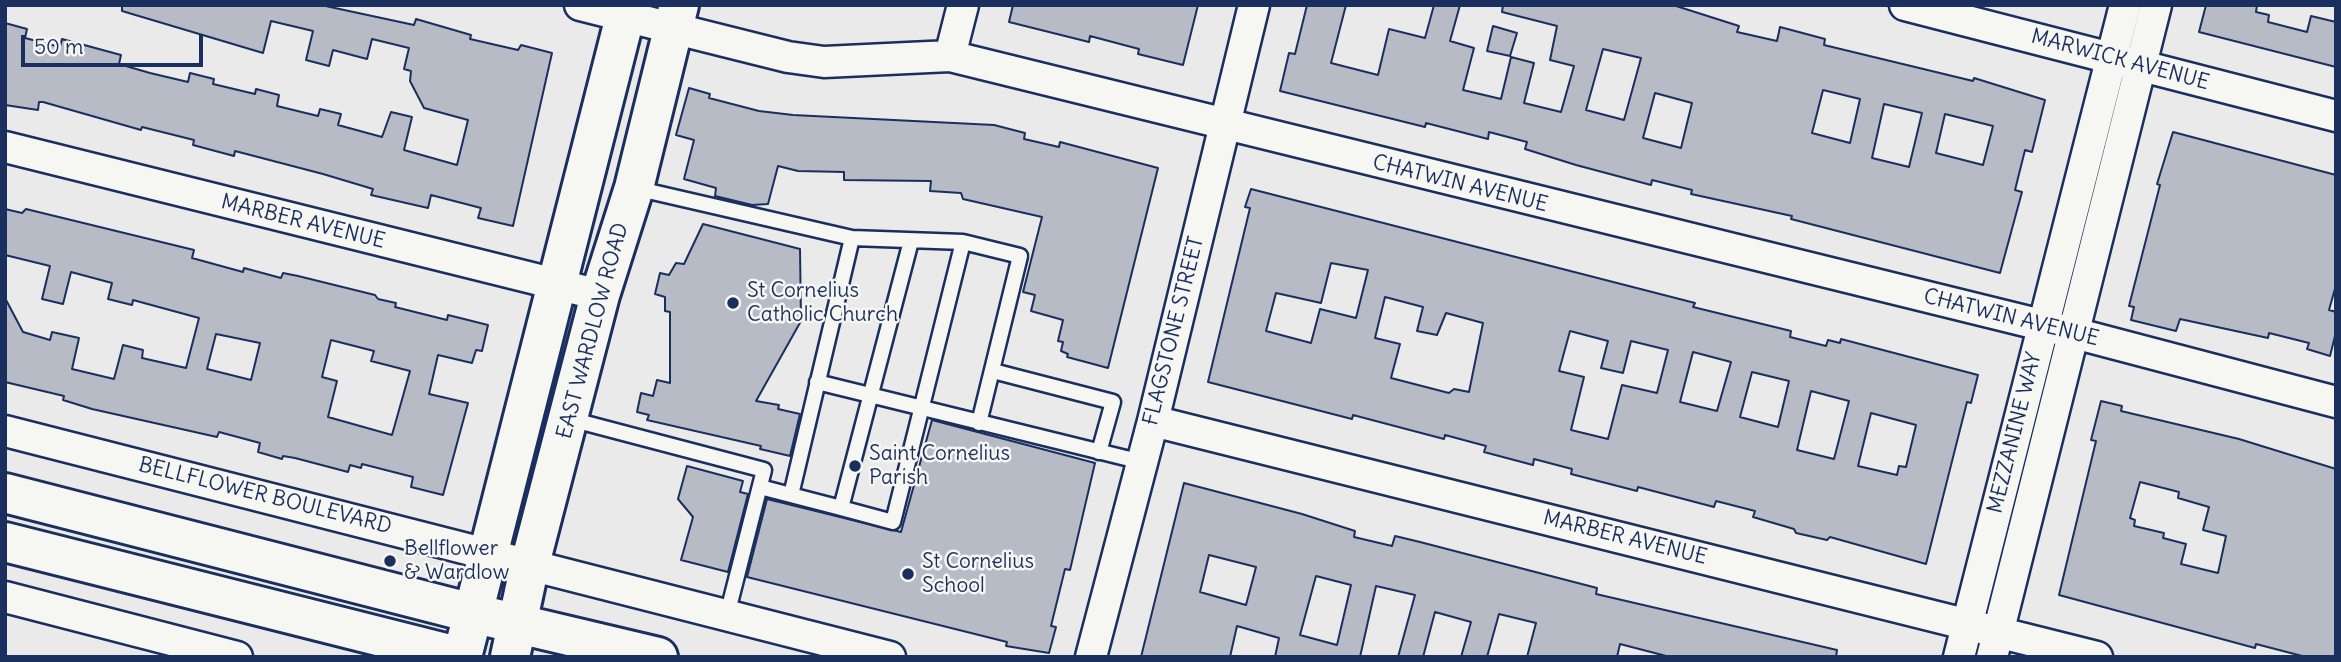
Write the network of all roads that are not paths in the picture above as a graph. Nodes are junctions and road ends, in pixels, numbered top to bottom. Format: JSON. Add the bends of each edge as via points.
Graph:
{"nodes":[{"id":1,"x":580,"y":5,"type":"edge"},
{"id":2,"x":963,"y":5,"type":"edge"},
{"id":3,"x":1254,"y":5,"type":"edge"},
{"id":4,"x":1905,"y":5,"type":"edge"},
{"id":5,"x":2125,"y":5,"type":"edge"},
{"id":6,"x":2156,"y":5,"type":"edge"},
{"id":7,"x":627,"y":11,"type":"edge"},
{"id":8,"x":676,"y":17,"type":"edge"},
{"id":9,"x":950,"y":56,"type":"junction"},
{"id":10,"x":2111,"y":58,"type":"junction"},
{"id":11,"x":2140,"y":66,"type":"junction"},
{"id":12,"x":2336,"y":116,"type":"edge"},
{"id":13,"x":1223,"y":126,"type":"junction"},
{"id":14,"x":5,"y":147,"type":"edge"},
{"id":15,"x":634,"y":188,"type":"junction"},
{"id":16,"x":852,"y":238,"type":"junction"},
{"id":17,"x":911,"y":241,"type":"junction"},
{"id":18,"x":963,"y":242,"type":"junction"},
{"id":19,"x":557,"y":285,"type":"junction"},
{"id":20,"x":600,"y":295,"type":"junction"},
{"id":21,"x":2042,"y":326,"type":"junction"},
{"id":22,"x":2074,"y":333,"type":"junction"},
{"id":23,"x":993,"y":371,"type":"junction"},
{"id":24,"x":817,"y":382,"type":"junction"},
{"id":25,"x":870,"y":396,"type":"junction"},
{"id":26,"x":2336,"y":402,"type":"edge"},
{"id":27,"x":921,"y":409,"type":"junction"},
{"id":28,"x":569,"y":419,"type":"junction"},
{"id":29,"x":1153,"y":421,"type":"junction"},
{"id":30,"x":979,"y":423,"type":"junction"},
{"id":31,"x":5,"y":430,"type":"edge"},
{"id":32,"x":1099,"y":452,"type":"junction"},
{"id":33,"x":1142,"y":463,"type":"junction"},
{"id":34,"x":760,"y":487,"type":"junction"},
{"id":35,"x":5,"y":493,"type":"edge"},
{"id":36,"x":790,"y":495,"type":"junction"},
{"id":37,"x":841,"y":508,"type":"junction"},
{"id":38,"x":5,"y":542,"type":"edge"},
{"id":39,"x":489,"y":552,"type":"junction"},
{"id":40,"x":530,"y":564,"type":"junction"},
{"id":41,"x":5,"y":597,"type":"edge"},
{"id":42,"x":472,"y":613,"type":"junction"},
{"id":43,"x":727,"y":615,"type":"junction"},
{"id":44,"x":1968,"y":624,"type":"junction"},
{"id":45,"x":514,"y":640,"type":"edge"},
{"id":46,"x":1995,"y":644,"type":"edge"},
{"id":47,"x":237,"y":657,"type":"edge"},
{"id":48,"x":462,"y":657,"type":"edge"},
{"id":49,"x":658,"y":657,"type":"edge"},
{"id":50,"x":890,"y":657,"type":"edge"},
{"id":51,"x":1091,"y":657,"type":"edge"},
{"id":52,"x":1959,"y":657,"type":"edge"},
{"id":53,"x":2097,"y":657,"type":"edge"}],
"edges":[{"from":1,"to":7,"type":"street","name":"CHATWIN AVENUE"},
{"from":2,"to":9,"type":"street"},
{"from":3,"to":13,"type":"street","name":"FLAGSTONE STREET"},
{"from":4,"to":10,"type":"street","name":"MARWICK AVENUE"},
{"from":5,"to":10,"type":"street","name":"MEZZANINE WAY"},
{"from":6,"to":11,"type":"street","name":"MEZZANINE WAY"},
{"from":7,"to":8,"type":"street","name":"CHATWIN AVENUE"},
{"from":7,"to":19,"type":"main road"},
{"from":8,"to":9,"type":"street","name":"CHATWIN AVENUE","via":[[824,62]]},
{"from":8,"to":15,"type":"main road","name":"EAST WARDLOW ROAD"},
{"from":9,"to":13,"type":"street","name":"CHATWIN AVENUE"},
{"from":10,"to":11,"type":"street","name":"MARWICK AVENUE"},
{"from":10,"to":21,"type":"street","name":"MEZZANINE WAY"},
{"from":11,"to":12,"type":"street","name":"MARWICK AVENUE"},
{"from":11,"to":22,"type":"street","name":"MEZZANINE WAY"},
{"from":13,"to":21,"type":"street","name":"CHATWIN AVENUE"},
{"from":13,"to":29,"type":"street","name":"FLAGSTONE STREET"},
{"from":14,"to":19,"type":"street","name":"MARBER AVENUE"},
{"from":15,"to":16,"type":"lane"},
{"from":15,"to":20,"type":"main road","name":"EAST WARDLOW ROAD"},
{"from":16,"to":17,"type":"lane"},
{"from":16,"to":24,"type":"lane"},
{"from":17,"to":18,"type":"lane"},
{"from":17,"to":25,"type":"lane"},
{"from":18,"to":23,"type":"lane","via":[[1020,256]]},
{"from":18,"to":27,"type":"lane"},
{"from":19,"to":20,"type":"street","name":"MARBER AVENUE"},
{"from":19,"to":39,"type":"main road"},
{"from":20,"to":28,"type":"main road","name":"EAST WARDLOW ROAD"},
{"from":21,"to":22,"type":"street","name":"CHATWIN AVENUE"},
{"from":21,"to":44,"type":"street","name":"MEZZANINE WAY"},
{"from":22,"to":26,"type":"street","name":"CHATWIN AVENUE"},
{"from":22,"to":46,"type":"street","name":"MEZZANINE WAY"},
{"from":23,"to":30,"type":"lane"},
{"from":23,"to":32,"type":"lane","via":[[1113,402]]},
{"from":24,"to":25,"type":"lane"},
{"from":24,"to":36,"type":"lane"},
{"from":25,"to":27,"type":"lane"},
{"from":25,"to":37,"type":"lane"},
{"from":27,"to":30,"type":"lane"},
{"from":27,"to":37,"type":"lane","via":[[893,522]]},
{"from":28,"to":34,"type":"lane","via":[[764,470]]},
{"from":28,"to":40,"type":"main road","name":"EAST WARDLOW ROAD"},
{"from":29,"to":33,"type":"street","name":"FLAGSTONE STREET"},
{"from":29,"to":44,"type":"street","name":"MARBER AVENUE"},
{"from":30,"to":32,"type":"lane"},
{"from":31,"to":39,"type":"street","name":"BELLFLOWER BOULEVARD"},
{"from":32,"to":33,"type":"lane"},
{"from":33,"to":51,"type":"street","name":"FLAGSTONE STREET"},
{"from":34,"to":36,"type":"lane"},
{"from":34,"to":43,"type":"lane"},
{"from":35,"to":42,"type":"main road"},
{"from":36,"to":37,"type":"lane"},
{"from":38,"to":48,"type":"main road"},
{"from":39,"to":40,"type":"street","name":"BELLFLOWER BOULEVARD"},
{"from":39,"to":42,"type":"main road"},
{"from":40,"to":43,"type":"street","name":"BELLFLOWER BOULEVARD"},
{"from":40,"to":45,"type":"main road","name":"EAST WARDLOW ROAD"},
{"from":41,"to":47,"type":"street"},
{"from":42,"to":45,"type":"main road"},
{"from":42,"to":48,"type":"main road"},
{"from":43,"to":50,"type":"street","name":"BELLFLOWER BOULEVARD"},
{"from":44,"to":46,"type":"street","name":"MARBER AVENUE"},
{"from":44,"to":52,"type":"street","name":"MEZZANINE WAY"},
{"from":45,"to":49,"type":"main road"},
{"from":46,"to":53,"type":"street","name":"MARBER AVENUE"}]}
